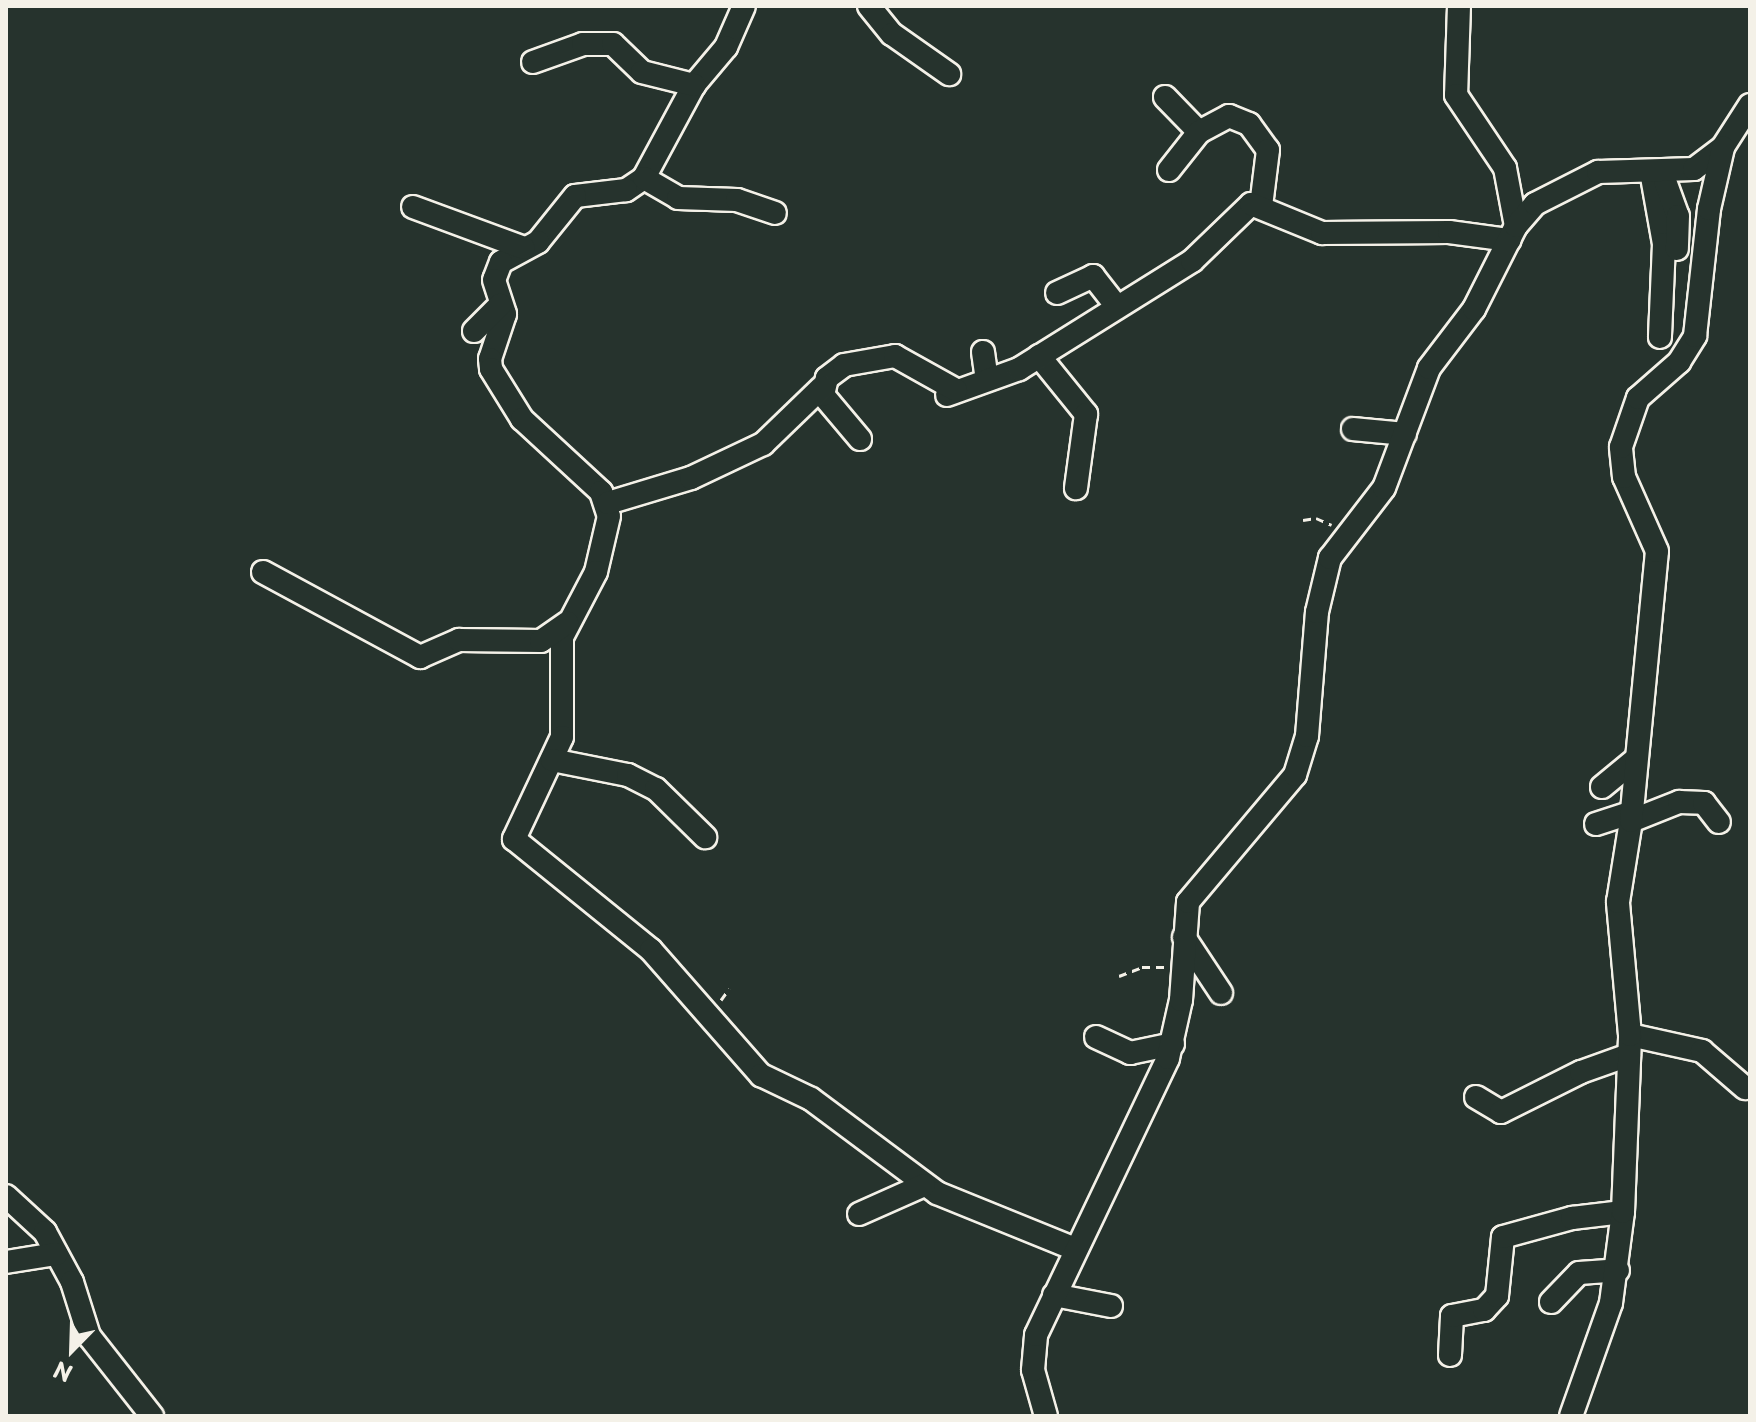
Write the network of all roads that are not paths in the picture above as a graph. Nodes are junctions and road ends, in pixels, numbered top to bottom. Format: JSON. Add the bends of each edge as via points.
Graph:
{"nodes":[{"id":1,"x":744,"y":6,"type":"edge"},
{"id":2,"x":869,"y":6,"type":"edge"},
{"id":3,"x":1459,"y":6,"type":"edge"},
{"id":4,"x":533,"y":62,"type":"dead end"},
{"id":5,"x":949,"y":74,"type":"dead end"},
{"id":6,"x":694,"y":85,"type":"junction"},
{"id":7,"x":1165,"y":97,"type":"dead end"},
{"id":8,"x":1750,"y":105,"type":"edge"},
{"id":9,"x":1199,"y":132,"type":"junction"},
{"id":10,"x":1723,"y":147,"type":"junction"},
{"id":11,"x":1169,"y":170,"type":"dead end"},
{"id":12,"x":1656,"y":171,"type":"junction"},
{"id":13,"x":644,"y":178,"type":"junction"},
{"id":14,"x":1261,"y":206,"type":"junction"},
{"id":15,"x":413,"y":207,"type":"dead end"},
{"id":16,"x":775,"y":213,"type":"dead end"},
{"id":17,"x":1513,"y":233,"type":"junction"},
{"id":18,"x":524,"y":248,"type":"junction"},
{"id":19,"x":1677,"y":249,"type":"dead end"},
{"id":20,"x":1057,"y":293,"type":"dead end"},
{"id":21,"x":500,"y":305,"type":"junction"},
{"id":22,"x":1117,"y":307,"type":"junction"},
{"id":23,"x":474,"y":331,"type":"dead end"},
{"id":24,"x":1660,"y":337,"type":"dead end"},
{"id":25,"x":983,"y":352,"type":"dead end"},
{"id":26,"x":1039,"y":356,"type":"junction"},
{"id":27,"x":987,"y":380,"type":"junction"},
{"id":28,"x":821,"y":388,"type":"junction"},
{"id":29,"x":1353,"y":429,"type":"dead end"},
{"id":30,"x":1405,"y":434,"type":"junction"},
{"id":31,"x":860,"y":439,"type":"dead end"},
{"id":32,"x":1076,"y":488,"type":"dead end"},
{"id":33,"x":608,"y":503,"type":"junction"},
{"id":34,"x":263,"y":572,"type":"dead end"},
{"id":35,"x":567,"y":623,"type":"junction"},
{"id":36,"x":1636,"y":759,"type":"junction"},
{"id":37,"x":552,"y":760,"type":"junction"},
{"id":38,"x":1602,"y":787,"type":"dead end"},
{"id":39,"x":1632,"y":816,"type":"junction"},
{"id":40,"x":1719,"y":822,"type":"dead end"},
{"id":41,"x":1596,"y":824,"type":"dead end"},
{"id":42,"x":705,"y":837,"type":"dead end"},
{"id":43,"x":1184,"y":937,"type":"junction"},
{"id":44,"x":1221,"y":993,"type":"dead end"},
{"id":45,"x":1096,"y":1037,"type":"dead end"},
{"id":46,"x":1173,"y":1044,"type":"junction"},
{"id":47,"x":1629,"y":1045,"type":"junction"},
{"id":48,"x":1745,"y":1088,"type":"dead end"},
{"id":49,"x":1476,"y":1097,"type":"dead end"},
{"id":50,"x":924,"y":1185,"type":"junction"},
{"id":51,"x":6,"y":1196,"type":"edge"},
{"id":52,"x":1623,"y":1212,"type":"junction"},
{"id":53,"x":859,"y":1214,"type":"dead end"},
{"id":54,"x":1075,"y":1249,"type":"junction"},
{"id":55,"x":56,"y":1254,"type":"junction"},
{"id":56,"x":6,"y":1262,"type":"edge"},
{"id":57,"x":1618,"y":1270,"type":"junction"},
{"id":58,"x":1054,"y":1295,"type":"junction"},
{"id":59,"x":1551,"y":1302,"type":"dead end"},
{"id":60,"x":1111,"y":1306,"type":"dead end"},
{"id":61,"x":1450,"y":1355,"type":"dead end"},
{"id":62,"x":152,"y":1416,"type":"edge"},
{"id":63,"x":1046,"y":1416,"type":"edge"},
{"id":64,"x":1571,"y":1416,"type":"edge"}],
"edges":[{"from":1,"to":6,"type":"street","via":[[720,57]]},
{"from":2,"to":5,"type":"street","via":[[892,34]]},
{"from":3,"to":17,"type":"street","via":[[1456,95],[1505,168]]},
{"from":4,"to":6,"type":"street","via":[[583,44],[613,44],[642,72]]},
{"from":6,"to":13,"type":"street"},
{"from":7,"to":9,"type":"street"},
{"from":8,"to":10,"type":"street"},
{"from":9,"to":11,"type":"street"},
{"from":9,"to":14,"type":"street","via":[[1229,116],[1262,135],[1268,150]]},
{"from":10,"to":12,"type":"street","via":[[1694,169]]},
{"from":10,"to":36,"type":"street","via":[[1709,209],[1695,336],[1679,362],[1638,398],[1621,447],[1624,477],[1657,551]]},
{"from":12,"to":17,"type":"street","via":[[1598,172],[1535,204]]},
{"from":12,"to":19,"type":"street","via":[[1678,216]]},
{"from":12,"to":24,"type":"street","via":[[1664,244]]},
{"from":13,"to":16,"type":"street","via":[[678,198],[737,200]]},
{"from":13,"to":18,"type":"street","via":[[626,190],[575,196],[546,234]]},
{"from":14,"to":17,"type":"street","via":[[1322,233]]},
{"from":14,"to":22,"type":"street","via":[[1251,204],[1192,261]]},
{"from":15,"to":18,"type":"street"},
{"from":17,"to":30,"type":"street","via":[[1474,309],[1429,368]]},
{"from":18,"to":21,"type":"street","via":[[501,262],[494,280]]},
{"from":20,"to":22,"type":"street","via":[[1088,274]]},
{"from":21,"to":23,"type":"street"},
{"from":21,"to":33,"type":"street","via":[[504,324],[492,350],[491,369],[522,419]]},
{"from":22,"to":26,"type":"street"},
{"from":25,"to":27,"type":"street"},
{"from":26,"to":27,"type":"street"},
{"from":26,"to":32,"type":"street","via":[[1086,414]]},
{"from":27,"to":28,"type":"street","via":[[951,392],[895,356],[844,365]]},
{"from":28,"to":31,"type":"street"},
{"from":28,"to":33,"type":"street","via":[[763,444],[691,478]]},
{"from":29,"to":30,"type":"street"},
{"from":30,"to":43,"type":"street","via":[[1384,488],[1346,532],[1324,577],[1299,766],[1286,792],[1197,886],[1188,902]]},
{"from":33,"to":35,"type":"street","via":[[602,556]]},
{"from":34,"to":35,"type":"street","via":[[420,657],[459,640],[541,641]]},
{"from":35,"to":37,"type":"street","via":[[562,637],[564,716]]},
{"from":36,"to":38,"type":"street"},
{"from":36,"to":39,"type":"street"},
{"from":37,"to":42,"type":"street","via":[[628,775],[656,789]]},
{"from":37,"to":50,"type":"street","via":[[514,839],[651,950],[761,1075],[811,1099]]},
{"from":39,"to":40,"type":"street","via":[[1679,802],[1704,803]]},
{"from":39,"to":41,"type":"street"},
{"from":39,"to":47,"type":"street","via":[[1618,924]]},
{"from":43,"to":44,"type":"street"},
{"from":43,"to":46,"type":"street"},
{"from":45,"to":46,"type":"street","via":[[1130,1053]]},
{"from":46,"to":54,"type":"street"},
{"from":47,"to":48,"type":"street","via":[[1702,1051]]},
{"from":47,"to":49,"type":"street","via":[[1501,1112]]},
{"from":47,"to":52,"type":"street"},
{"from":50,"to":53,"type":"street"},
{"from":50,"to":54,"type":"street","via":[[965,1207]]},
{"from":51,"to":55,"type":"street","via":[[45,1232]]},
{"from":52,"to":57,"type":"street"},
{"from":52,"to":61,"type":"street","via":[[1572,1218],[1503,1237],[1497,1296],[1484,1310],[1452,1316]]},
{"from":54,"to":58,"type":"street"},
{"from":55,"to":56,"type":"street"},
{"from":55,"to":62,"type":"street","via":[[72,1282],[89,1336]]},
{"from":57,"to":59,"type":"street","via":[[1579,1273]]},
{"from":57,"to":64,"type":"street"},
{"from":58,"to":60,"type":"street"},
{"from":58,"to":63,"type":"street","via":[[1032,1352]]}]}
